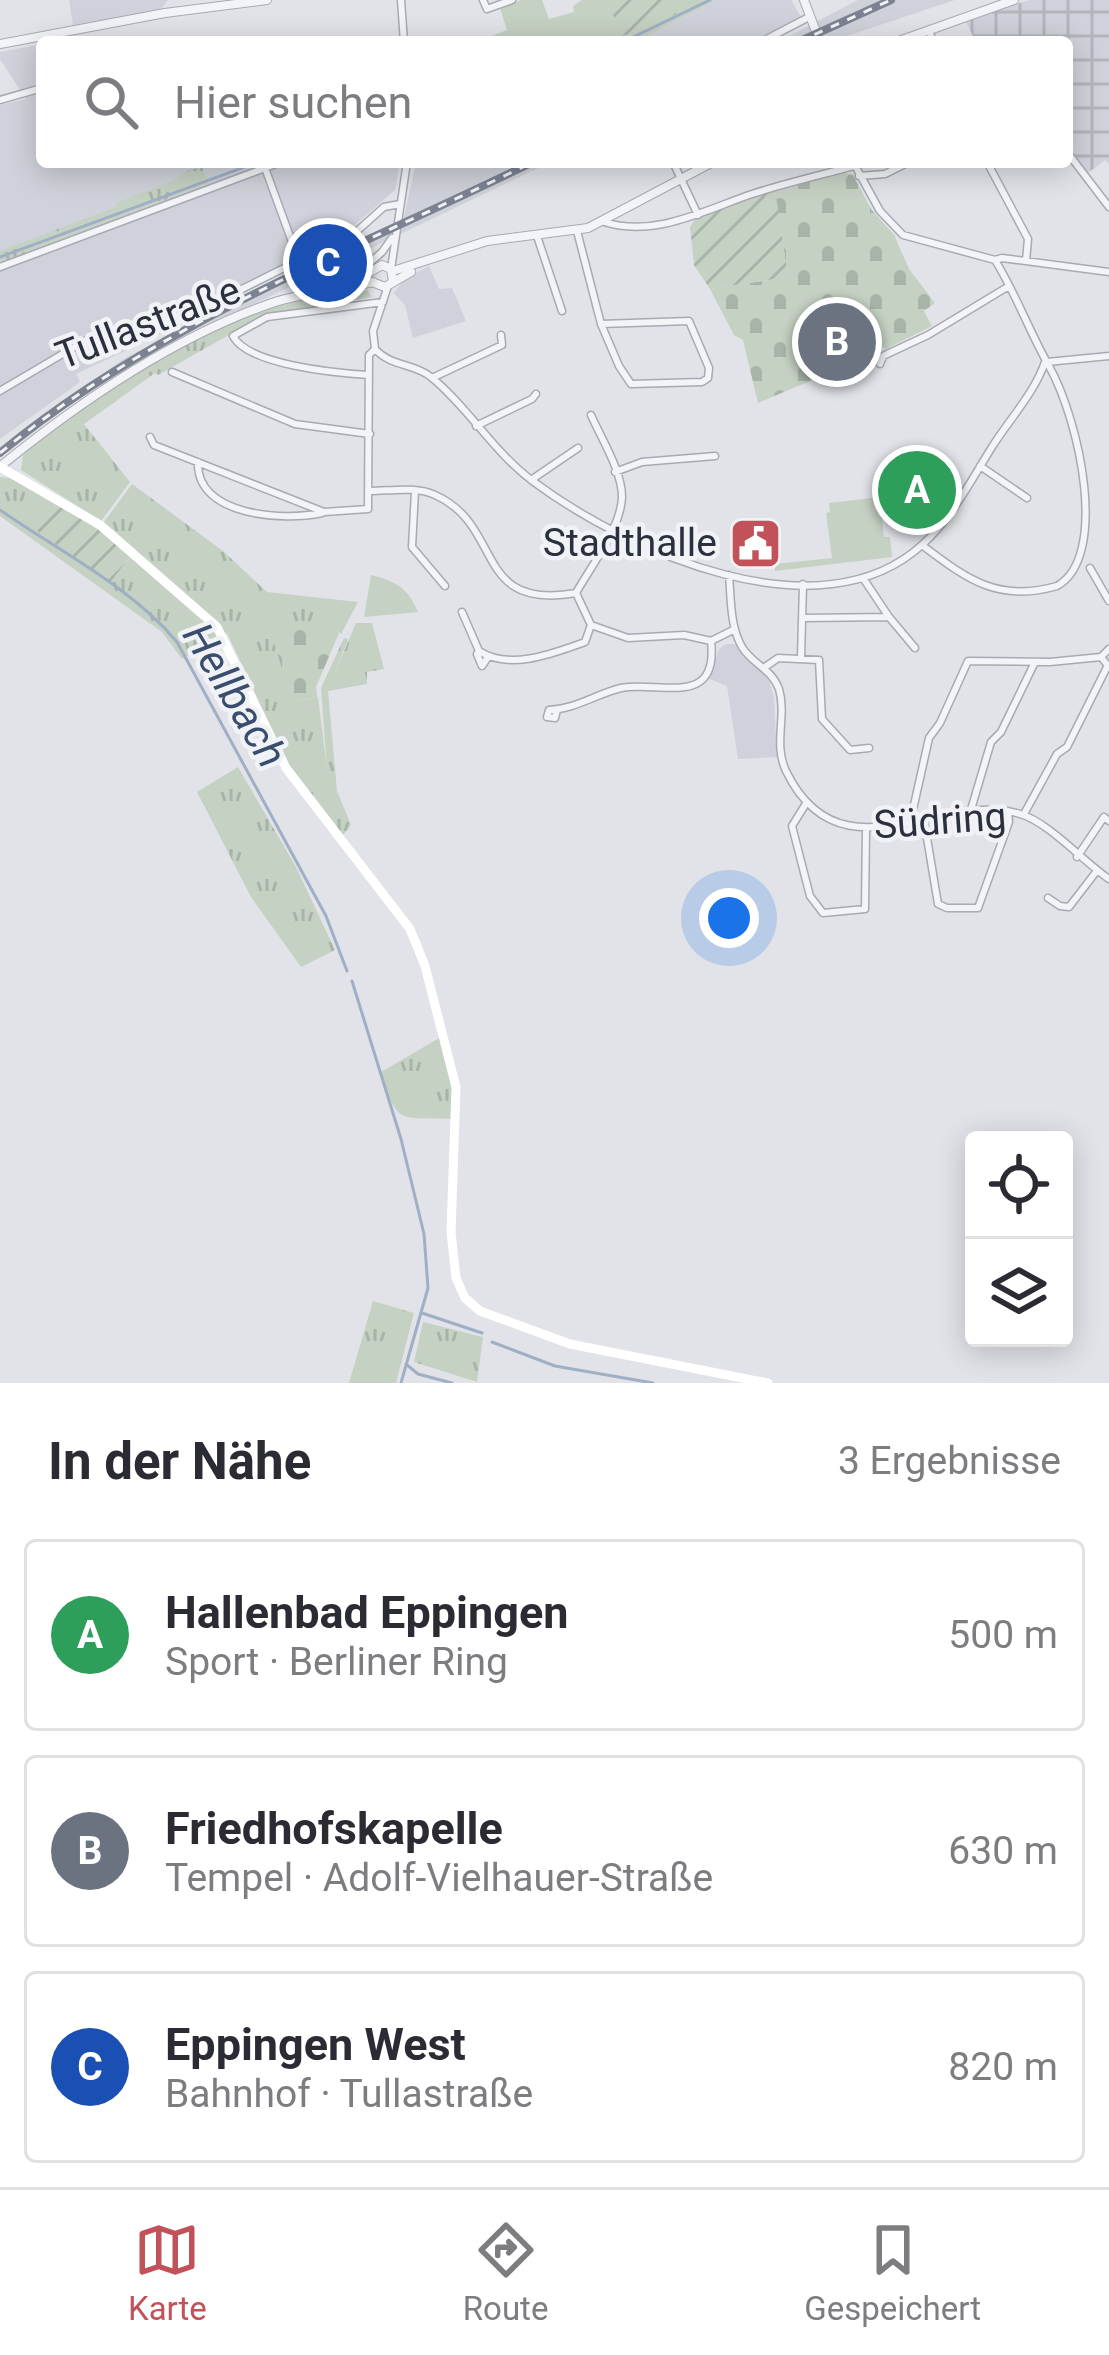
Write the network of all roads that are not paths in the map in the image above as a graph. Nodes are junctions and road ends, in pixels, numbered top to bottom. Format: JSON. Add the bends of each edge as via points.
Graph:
{"nodes":[{"id":1,"x":267,"y":0,"type":"edge"},
{"id":2,"x":401,"y":0,"type":"edge"},
{"id":3,"x":483,"y":0,"type":"edge"},
{"id":4,"x":512,"y":0,"type":"edge"},
{"id":5,"x":804,"y":0,"type":"edge"},
{"id":6,"x":1013,"y":0,"type":"edge"},
{"id":7,"x":240,"y":1,"type":"edge"},
{"id":8,"x":180,"y":5,"type":"edge"},
{"id":9,"x":809,"y":17,"type":"junction"},
{"id":10,"x":929,"y":30,"type":"junction"},
{"id":11,"x":36,"y":36,"type":"edge"},
{"id":12,"x":37,"y":36,"type":"edge"},
{"id":13,"x":404,"y":36,"type":"edge"},
{"id":14,"x":773,"y":36,"type":"edge"},
{"id":15,"x":817,"y":36,"type":"edge"},
{"id":16,"x":912,"y":36,"type":"edge"},
{"id":17,"x":931,"y":36,"type":"edge"},
{"id":18,"x":0,"y":44,"type":"edge"},
{"id":19,"x":36,"y":90,"type":"edge"},
{"id":20,"x":0,"y":100,"type":"edge"},
{"id":21,"x":1073,"y":160,"type":"edge"},
{"id":22,"x":264,"y":168,"type":"joint"},
{"id":23,"x":406,"y":168,"type":"edge"},
{"id":24,"x":676,"y":168,"type":"edge"},
{"id":25,"x":700,"y":168,"type":"edge"},
{"id":26,"x":840,"y":168,"type":"edge"},
{"id":27,"x":856,"y":168,"type":"edge"},
{"id":28,"x":897,"y":168,"type":"edge"},
{"id":29,"x":991,"y":168,"type":"edge"},
{"id":30,"x":860,"y":176,"type":"junction"},
{"id":31,"x":681,"y":177,"type":"junction"},
{"id":32,"x":400,"y":204,"type":"junction"},
{"id":33,"x":1109,"y":206,"type":"edge"},
{"id":34,"x":698,"y":215,"type":"junction"},
{"id":35,"x":604,"y":221,"type":"junction"},
{"id":36,"x":577,"y":231,"type":"junction"},
{"id":37,"x":394,"y":235,"type":"junction"},
{"id":38,"x":537,"y":236,"type":"junction"},
{"id":39,"x":394,"y":246,"type":"junction"},
{"id":40,"x":439,"y":258,"type":"junction"},
{"id":41,"x":995,"y":260,"type":"junction"},
{"id":42,"x":1015,"y":260,"type":"junction"},
{"id":43,"x":299,"y":261,"type":"junction"},
{"id":44,"x":1026,"y":261,"type":"junction"},
{"id":45,"x":420,"y":264,"type":"junction"},
{"id":46,"x":0,"y":267,"type":"edge"},
{"id":47,"x":1109,"y":272,"type":"edge"},
{"id":48,"x":1004,"y":276,"type":"junction"},
{"id":49,"x":384,"y":277,"type":"junction"},
{"id":50,"x":343,"y":286,"type":"junction"},
{"id":51,"x":1009,"y":286,"type":"junction"},
{"id":52,"x":323,"y":292,"type":"junction"},
{"id":53,"x":380,"y":302,"type":"junction"},
{"id":54,"x":562,"y":311,"type":"dead end"},
{"id":55,"x":601,"y":324,"type":"junction"},
{"id":56,"x":501,"y":335,"type":"dead end"},
{"id":57,"x":375,"y":349,"type":"junction"},
{"id":58,"x":1109,"y":356,"type":"edge"},
{"id":59,"x":1046,"y":362,"type":"junction"},
{"id":60,"x":880,"y":364,"type":"dead end"},
{"id":61,"x":172,"y":372,"type":"dead end"},
{"id":62,"x":368,"y":375,"type":"junction"},
{"id":63,"x":432,"y":378,"type":"junction"},
{"id":64,"x":0,"y":391,"type":"edge"},
{"id":65,"x":536,"y":394,"type":"dead end"},
{"id":66,"x":591,"y":415,"type":"dead end"},
{"id":67,"x":476,"y":426,"type":"junction"},
{"id":68,"x":370,"y":434,"type":"junction"},
{"id":69,"x":150,"y":437,"type":"dead end"},
{"id":70,"x":1088,"y":440,"type":"dead end"},
{"id":71,"x":578,"y":448,"type":"dead end"},
{"id":72,"x":715,"y":456,"type":"dead end"},
{"id":73,"x":198,"y":462,"type":"junction"},
{"id":74,"x":1,"y":466,"type":"edge"},
{"id":75,"x":980,"y":466,"type":"junction"},
{"id":76,"x":615,"y":472,"type":"junction"},
{"id":77,"x":531,"y":480,"type":"junction"},
{"id":78,"x":370,"y":490,"type":"junction"},
{"id":79,"x":416,"y":490,"type":"junction"},
{"id":80,"x":1028,"y":499,"type":"dead end"},
{"id":81,"x":324,"y":512,"type":"junction"},
{"id":82,"x":609,"y":531,"type":"junction"},
{"id":83,"x":922,"y":545,"type":"junction"},
{"id":84,"x":729,"y":574,"type":"junction"},
{"id":85,"x":863,"y":578,"type":"junction"},
{"id":86,"x":802,"y":584,"type":"junction"},
{"id":87,"x":445,"y":586,"type":"dead end"},
{"id":88,"x":576,"y":593,"type":"junction"},
{"id":89,"x":1109,"y":596,"type":"edge"},
{"id":90,"x":462,"y":612,"type":"dead end"},
{"id":91,"x":889,"y":617,"type":"junction"},
{"id":92,"x":803,"y":618,"type":"junction"},
{"id":93,"x":591,"y":626,"type":"junction"},
{"id":94,"x":735,"y":629,"type":"junction"},
{"id":95,"x":711,"y":641,"type":"junction"},
{"id":96,"x":915,"y":648,"type":"dead end"},
{"id":97,"x":1109,"y":649,"type":"edge"},
{"id":98,"x":1101,"y":657,"type":"junction"},
{"id":99,"x":801,"y":658,"type":"junction"},
{"id":100,"x":1035,"y":662,"type":"junction"},
{"id":101,"x":765,"y":667,"type":"junction"},
{"id":102,"x":1108,"y":667,"type":"edge"},
{"id":103,"x":557,"y":710,"type":"dead end"},
{"id":104,"x":869,"y":748,"type":"dead end"},
{"id":105,"x":807,"y":802,"type":"junction"},
{"id":106,"x":1008,"y":812,"type":"junction"},
{"id":107,"x":970,"y":813,"type":"junction"},
{"id":108,"x":1024,"y":814,"type":"junction"},
{"id":109,"x":1108,"y":816,"type":"edge"},
{"id":110,"x":924,"y":820,"type":"junction"},
{"id":111,"x":914,"y":822,"type":"junction"},
{"id":112,"x":866,"y":829,"type":"junction"},
{"id":113,"x":1077,"y":857,"type":"junction"},
{"id":114,"x":1096,"y":871,"type":"junction"},
{"id":115,"x":1109,"y":879,"type":"edge"},
{"id":116,"x":1048,"y":898,"type":"dead end"},
{"id":117,"x":768,"y":1383,"type":"edge"}],
"edges":[{"from":1,"to":7,"type":"street"},
{"from":2,"to":13,"type":"street"},
{"from":3,"to":4,"type":"street","via":[[487,9]]},
{"from":5,"to":9,"type":"street"},
{"from":6,"to":10,"type":"street"},
{"from":7,"to":8,"type":"street"},
{"from":8,"to":12,"type":"street"},
{"from":9,"to":14,"type":"street"},
{"from":9,"to":15,"type":"street"},
{"from":10,"to":16,"type":"street"},
{"from":10,"to":17,"type":"street"},
{"from":11,"to":18,"type":"street"},
{"from":19,"to":20,"type":"street"},
{"from":21,"to":33,"type":"street"},
{"from":22,"to":43,"type":"street"},
{"from":22,"to":46,"type":"street"},
{"from":23,"to":32,"type":"street"},
{"from":24,"to":31,"type":"street"},
{"from":25,"to":31,"type":"street"},
{"from":26,"to":34,"type":"street"},
{"from":27,"to":30,"type":"street"},
{"from":28,"to":30,"type":"street"},
{"from":29,"to":44,"type":"street","via":[[1028,239]]},
{"from":30,"to":41,"type":"street","via":[[903,235]]},
{"from":31,"to":34,"type":"street"},
{"from":31,"to":35,"type":"street"},
{"from":32,"to":37,"type":"street"},
{"from":32,"to":43,"type":"street","name":"Tullastraße"},
{"from":34,"to":35,"type":"street","via":[[622,227]]},
{"from":35,"to":36,"type":"street"},
{"from":36,"to":38,"type":"street"},
{"from":36,"to":55,"type":"street"},
{"from":37,"to":39,"type":"street"},
{"from":37,"to":49,"type":"street"},
{"from":37,"to":50,"type":"street"},
{"from":38,"to":40,"type":"street"},
{"from":38,"to":54,"type":"street"},
{"from":39,"to":45,"type":"street","via":[[402,261]]},
{"from":39,"to":49,"type":"street"},
{"from":40,"to":45,"type":"street"},
{"from":40,"to":49,"type":"street"},
{"from":41,"to":42,"type":"street"},
{"from":41,"to":48,"type":"street"},
{"from":42,"to":44,"type":"street"},
{"from":42,"to":48,"type":"street"},
{"from":43,"to":64,"type":"street","name":"Tullastraße","via":[[181,315],[88,339]]},
{"from":44,"to":47,"type":"street"},
{"from":45,"to":49,"type":"street"},
{"from":48,"to":51,"type":"street"},
{"from":49,"to":50,"type":"street"},
{"from":49,"to":52,"type":"street"},
{"from":49,"to":53,"type":"street"},
{"from":50,"to":52,"type":"street"},
{"from":51,"to":59,"type":"street"},
{"from":51,"to":60,"type":"street"},
{"from":52,"to":74,"type":"street","via":[[255,310],[124,375]]},
{"from":53,"to":57,"type":"street"},
{"from":53,"to":62,"type":"street","via":[[267,316],[234,341],[303,368]]},
{"from":55,"to":55,"type":"street","via":[[632,384],[708,378],[689,321]]},
{"from":56,"to":63,"type":"street","via":[[502,345]]},
{"from":57,"to":62,"type":"street"},
{"from":57,"to":63,"type":"street"},
{"from":58,"to":59,"type":"street"},
{"from":59,"to":70,"type":"street"},
{"from":59,"to":75,"type":"street"},
{"from":61,"to":68,"type":"street","via":[[295,424]]},
{"from":62,"to":68,"type":"street"},
{"from":63,"to":67,"type":"street"},
{"from":65,"to":67,"type":"street"},
{"from":66,"to":76,"type":"street"},
{"from":67,"to":77,"type":"street"},
{"from":68,"to":78,"type":"street"},
{"from":69,"to":73,"type":"street"},
{"from":71,"to":77,"type":"street"},
{"from":72,"to":76,"type":"street"},
{"from":73,"to":81,"type":"street"},
{"from":73,"to":81,"type":"street","via":[[205,487],[238,509],[287,518]]},
{"from":74,"to":117,"type":"main road","via":[[100,525],[217,628],[286,768],[410,929],[456,1087],[451,1232],[465,1298],[480,1312],[570,1344]]},
{"from":75,"to":80,"type":"street"},
{"from":75,"to":83,"type":"street"},
{"from":76,"to":82,"type":"street","via":[[622,499]]},
{"from":77,"to":82,"type":"street"},
{"from":78,"to":79,"type":"street"},
{"from":78,"to":81,"type":"street","via":[[368,509]]},
{"from":79,"to":87,"type":"street","via":[[412,547]]},
{"from":79,"to":88,"type":"street","via":[[456,510],[519,592]]},
{"from":82,"to":84,"type":"street"},
{"from":82,"to":88,"type":"street"},
{"from":83,"to":85,"type":"street"},
{"from":83,"to":89,"type":"street","via":[[969,580],[1002,590],[1060,586],[1090,568]]},
{"from":84,"to":86,"type":"street"},
{"from":84,"to":94,"type":"street"},
{"from":85,"to":86,"type":"street"},
{"from":85,"to":91,"type":"street"},
{"from":86,"to":92,"type":"street"},
{"from":88,"to":93,"type":"street"},
{"from":90,"to":93,"type":"street","via":[[488,657],[548,656],[585,641]]},
{"from":91,"to":92,"type":"street"},
{"from":91,"to":96,"type":"street"},
{"from":92,"to":99,"type":"street"},
{"from":93,"to":95,"type":"street","via":[[628,638]]},
{"from":94,"to":95,"type":"street"},
{"from":94,"to":101,"type":"street"},
{"from":95,"to":103,"type":"street","via":[[711,658],[692,686],[624,687]]},
{"from":97,"to":98,"type":"street"},
{"from":98,"to":100,"type":"street"},
{"from":98,"to":102,"type":"street"},
{"from":99,"to":101,"type":"street"},
{"from":99,"to":104,"type":"street","via":[[821,662],[822,719],[850,751]]},
{"from":100,"to":107,"type":"street","via":[[992,742]]},
{"from":100,"to":111,"type":"street","via":[[968,661],[929,738]]},
{"from":101,"to":105,"type":"street","via":[[780,697],[781,760]]},
{"from":102,"to":108,"type":"street"},
{"from":105,"to":112,"type":"street","name":"Südring"},
{"from":105,"to":112,"type":"street","via":[[792,826],[810,896],[823,913],[866,909]]},
{"from":106,"to":107,"type":"street","name":"Südring"},
{"from":106,"to":108,"type":"street","name":"Südring"},
{"from":106,"to":110,"type":"street","via":[[977,908],[938,904]]},
{"from":107,"to":110,"type":"street","name":"Südring"},
{"from":108,"to":113,"type":"street","name":"Südring"},
{"from":109,"to":113,"type":"street"},
{"from":110,"to":111,"type":"street","name":"Südring"},
{"from":111,"to":112,"type":"street","name":"Südring"},
{"from":113,"to":114,"type":"street","name":"Südring"},
{"from":114,"to":115,"type":"street","name":"Südring"},
{"from":114,"to":116,"type":"street","via":[[1070,907]]}]}
